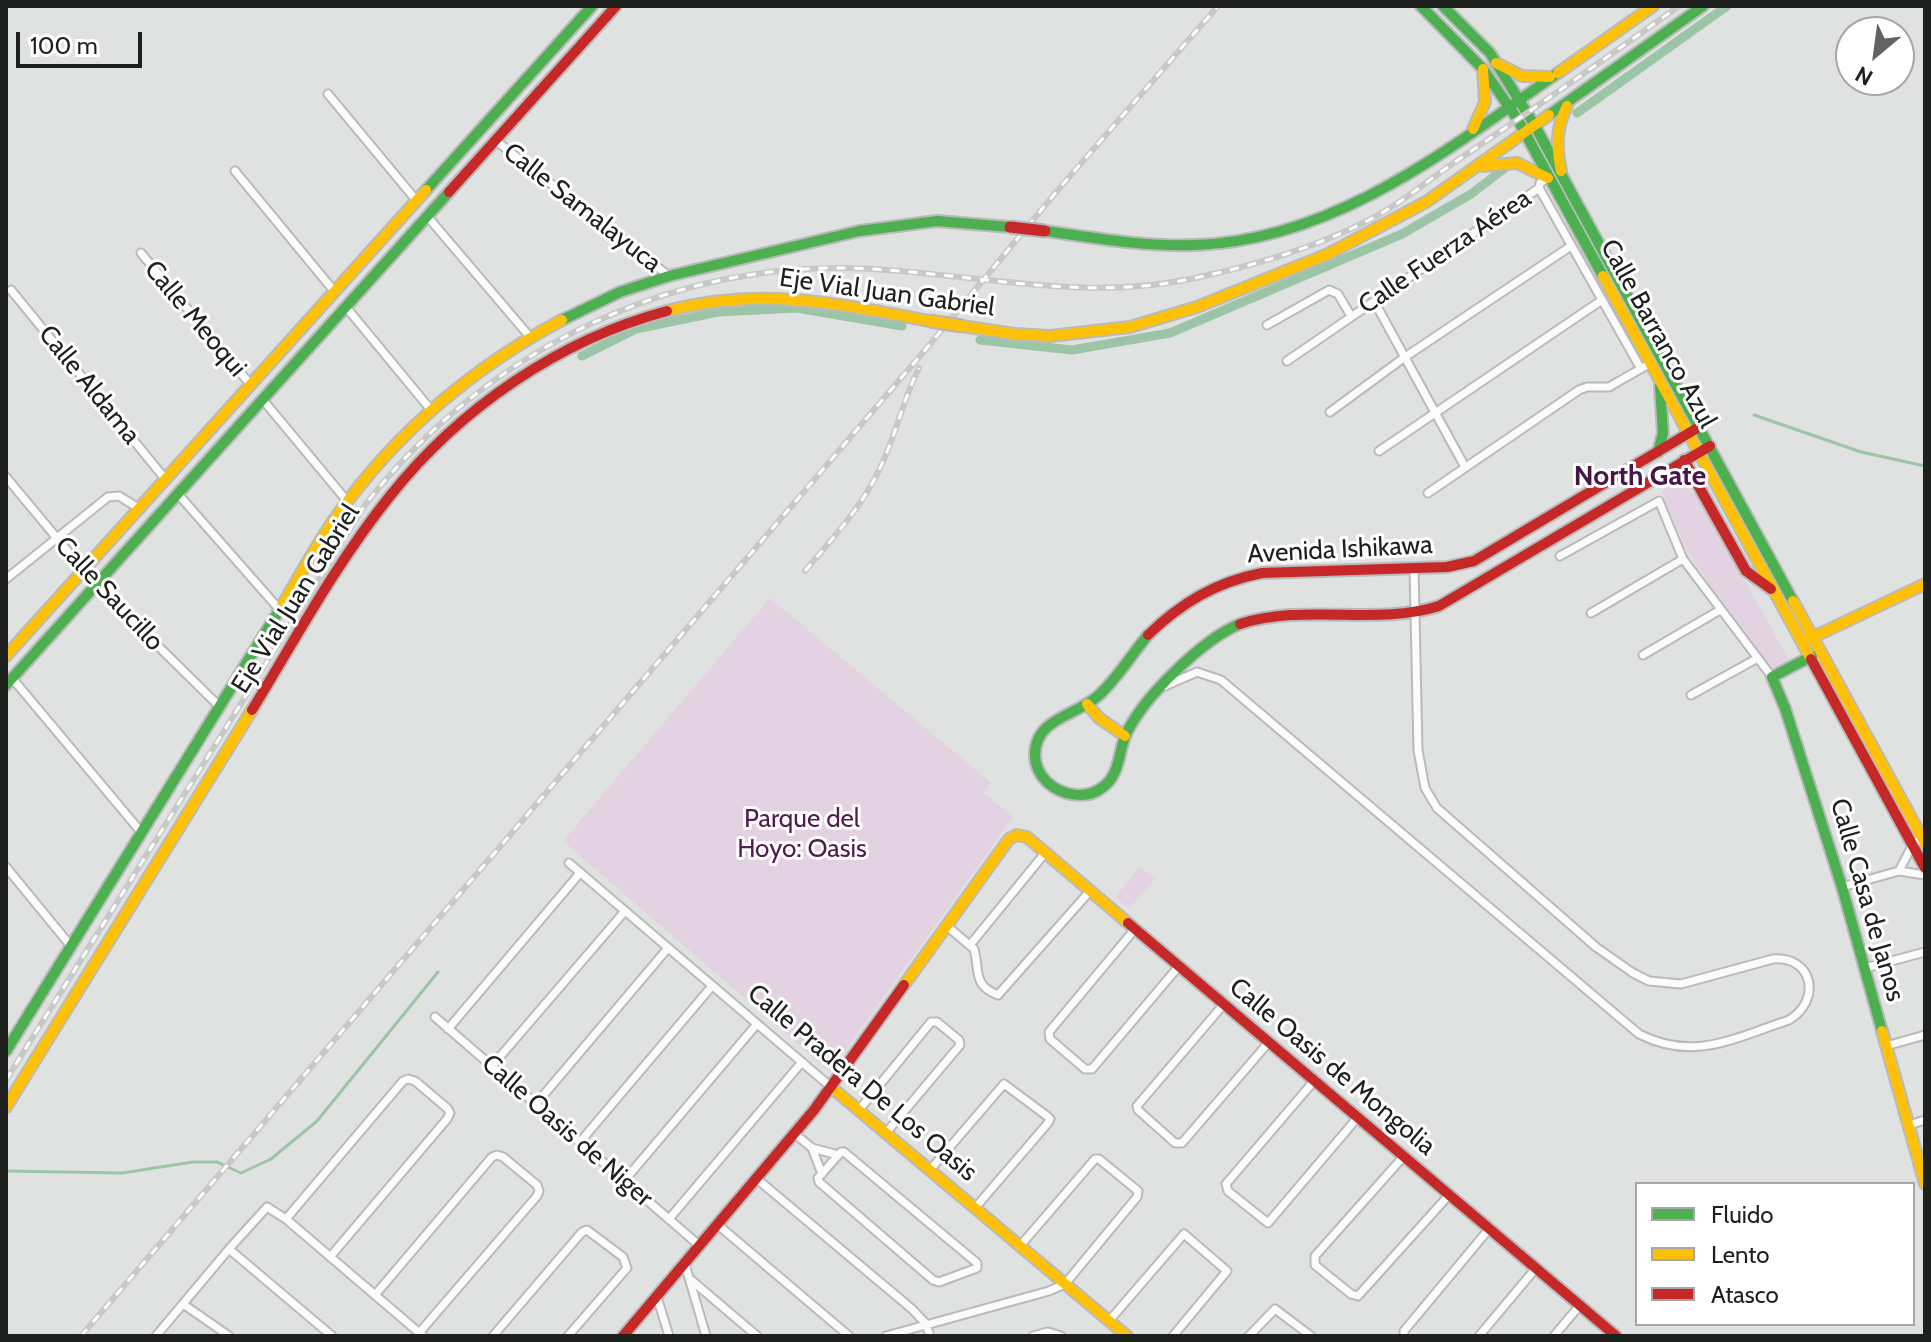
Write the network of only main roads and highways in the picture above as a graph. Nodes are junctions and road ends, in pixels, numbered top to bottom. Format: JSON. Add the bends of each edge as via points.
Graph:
{"nodes":[{"id":1,"x":592,"y":6,"type":"edge"},
{"id":2,"x":616,"y":6,"type":"edge"},
{"id":3,"x":1421,"y":6,"type":"edge"},
{"id":4,"x":1443,"y":6,"type":"edge"},
{"id":5,"x":1653,"y":6,"type":"edge"},
{"id":6,"x":1703,"y":6,"type":"edge"},
{"id":7,"x":544,"y":59,"type":"junction"},
{"id":8,"x":1496,"y":63,"type":"junction"},
{"id":9,"x":1483,"y":69,"type":"junction"},
{"id":10,"x":558,"y":71,"type":"junction"},
{"id":11,"x":1554,"y":76,"type":"junction"},
{"id":12,"x":1575,"y":96,"type":"junction"},
{"id":13,"x":1515,"y":103,"type":"junction"},
{"id":14,"x":1535,"y":126,"type":"junction"},
{"id":15,"x":1525,"y":133,"type":"junction"},
{"id":16,"x":1469,"y":134,"type":"junction"},
{"id":17,"x":1475,"y":168,"type":"junction"},
{"id":18,"x":1561,"y":171,"type":"junction"},
{"id":19,"x":1548,"y":178,"type":"junction"},
{"id":20,"x":1660,"y":384,"type":"junction"},
{"id":21,"x":1699,"y":427,"type":"junction"},
{"id":22,"x":1687,"y":434,"type":"junction"},
{"id":23,"x":1710,"y":446,"type":"junction"},
{"id":24,"x":1658,"y":452,"type":"junction"},
{"id":25,"x":1697,"y":453,"type":"junction"},
{"id":26,"x":1684,"y":460,"type":"junction"},
{"id":27,"x":1925,"y":584,"type":"edge"},
{"id":28,"x":1773,"y":590,"type":"junction"},
{"id":29,"x":1813,"y":637,"type":"junction"},
{"id":30,"x":1802,"y":643,"type":"junction"},
{"id":31,"x":1821,"y":651,"type":"junction"},
{"id":32,"x":6,"y":656,"type":"edge"},
{"id":33,"x":1809,"y":657,"type":"junction"},
{"id":34,"x":9,"y":682,"type":"edge"},
{"id":35,"x":1087,"y":704,"type":"junction"},
{"id":36,"x":1125,"y":736,"type":"junction"},
{"id":37,"x":1920,"y":842,"type":"edge"},
{"id":38,"x":1925,"y":868,"type":"edge"},
{"id":39,"x":6,"y":1051,"type":"edge"},
{"id":40,"x":831,"y":1087,"type":"junction"},
{"id":41,"x":6,"y":1107,"type":"edge"},
{"id":42,"x":1925,"y":1184,"type":"edge"},
{"id":43,"x":623,"y":1336,"type":"edge"},
{"id":44,"x":1127,"y":1336,"type":"edge"},
{"id":45,"x":1616,"y":1336,"type":"edge"}],
"edges":[{"from":1,"to":7,"type":"main road"},
{"from":2,"to":10,"type":"main road"},
{"from":3,"to":9,"type":"main road","name":"Calle Barranco Azul"},
{"from":4,"to":8,"type":"main road","name":"Calle Barranco Azul"},
{"from":5,"to":11,"type":"main road","name":"Eje Vial Juan Gabriel"},
{"from":6,"to":12,"type":"main road","name":"Eje Vial Juan Gabriel"},
{"from":7,"to":10,"type":"main road"},
{"from":7,"to":32,"type":"main road"},
{"from":8,"to":11,"type":"main road","via":[[1529,78]]},
{"from":8,"to":13,"type":"main road","name":"Calle Barranco Azul"},
{"from":9,"to":13,"type":"main road","name":"Calle Barranco Azul"},
{"from":9,"to":16,"type":"main road","via":[[1485,102]]},
{"from":10,"to":34,"type":"main road"},
{"from":11,"to":13,"type":"main road","name":"Eje Vial Juan Gabriel"},
{"from":12,"to":14,"type":"main road","name":"Eje Vial Juan Gabriel"},
{"from":12,"to":18,"type":"main road","via":[[1556,131]]},
{"from":13,"to":14,"type":"main road","name":"Calle Barranco Azul"},
{"from":13,"to":15,"type":"main road","name":"Calle Barranco Azul"},
{"from":13,"to":16,"type":"main road","name":"Eje Vial Juan Gabriel"},
{"from":14,"to":15,"type":"main road","name":"Eje Vial Juan Gabriel"},
{"from":14,"to":18,"type":"main road","name":"Calle Barranco Azul"},
{"from":15,"to":17,"type":"main road","name":"Eje Vial Juan Gabriel"},
{"from":15,"to":19,"type":"main road","name":"Calle Barranco Azul"},
{"from":16,"to":39,"type":"main road","name":"Eje Vial Juan Gabriel","bridge":true,"via":[[1362,203],[1273,233],[1176,245],[951,221],[907,223],[669,276],[595,304],[530,337],[431,410],[347,501]]},
{"from":17,"to":19,"type":"main road","via":[[1513,161]]},
{"from":17,"to":41,"type":"main road","name":"Eje Vial Juan Gabriel","bridge":true,"via":[[1363,237],[1170,317],[1130,327],[1024,335],[774,297],[672,309],[618,326],[546,363],[450,433],[399,484],[362,532]]},
{"from":18,"to":21,"type":"main road","name":"Calle Barranco Azul"},
{"from":19,"to":20,"type":"main road","name":"Calle Barranco Azul","via":[[1645,367]]},
{"from":20,"to":22,"type":"main road","name":"Calle Barranco Azul"},
{"from":20,"to":24,"type":"main road","via":[[1663,433]]},
{"from":21,"to":22,"type":"main road","name":"Avenida Ishikawa"},
{"from":21,"to":23,"type":"main road","name":"Calle Barranco Azul"},
{"from":22,"to":24,"type":"main road","name":"Avenida Ishikawa"},
{"from":22,"to":25,"type":"main road","name":"Calle Barranco Azul"},
{"from":23,"to":25,"type":"main road","name":"Avenida Ishikawa"},
{"from":23,"to":29,"type":"main road","name":"Calle Barranco Azul"},
{"from":24,"to":35,"type":"main road","name":"Avenida Ishikawa","via":[[1474,561],[1447,567],[1262,573],[1209,587],[1162,621]]},
{"from":25,"to":26,"type":"main road","name":"Avenida Ishikawa"},
{"from":25,"to":28,"type":"main road","name":"Calle Barranco Azul"},
{"from":26,"to":28,"type":"main road","via":[[1746,571]]},
{"from":26,"to":36,"type":"main road","name":"Avenida Ishikawa","via":[[1428,610],[1279,615],[1237,625],[1207,642]]},
{"from":27,"to":29,"type":"main road"},
{"from":28,"to":30,"type":"main road","name":"Calle Barranco Azul"},
{"from":29,"to":30,"type":"main road"},
{"from":29,"to":31,"type":"main road","name":"Calle Barranco Azul"},
{"from":30,"to":33,"type":"main road","name":"Calle Barranco Azul"},
{"from":31,"to":33,"type":"main road"},
{"from":31,"to":37,"type":"main road","name":"Calle Barranco Azul"},
{"from":33,"to":37,"type":"main road","name":"Calle Barranco Azul"},
{"from":33,"to":42,"type":"main road","name":"Calle Casa de Janos","via":[[1772,677],[1842,887]]},
{"from":35,"to":36,"type":"main road"},
{"from":35,"to":36,"type":"main road","name":"Avenida Ishikawa","via":[[1054,720],[1038,740],[1036,765],[1047,783],[1067,795],[1099,790],[1117,771]]},
{"from":37,"to":38,"type":"main road","name":"Calle Barranco Azul"},
{"from":40,"to":43,"type":"main road"},
{"from":40,"to":44,"type":"main road","name":"Calle Pradera De Los Oasis"},
{"from":40,"to":45,"type":"main road","name":"Calle Oasis de Mongolia","via":[[1009,839],[1027,837]]}]}
